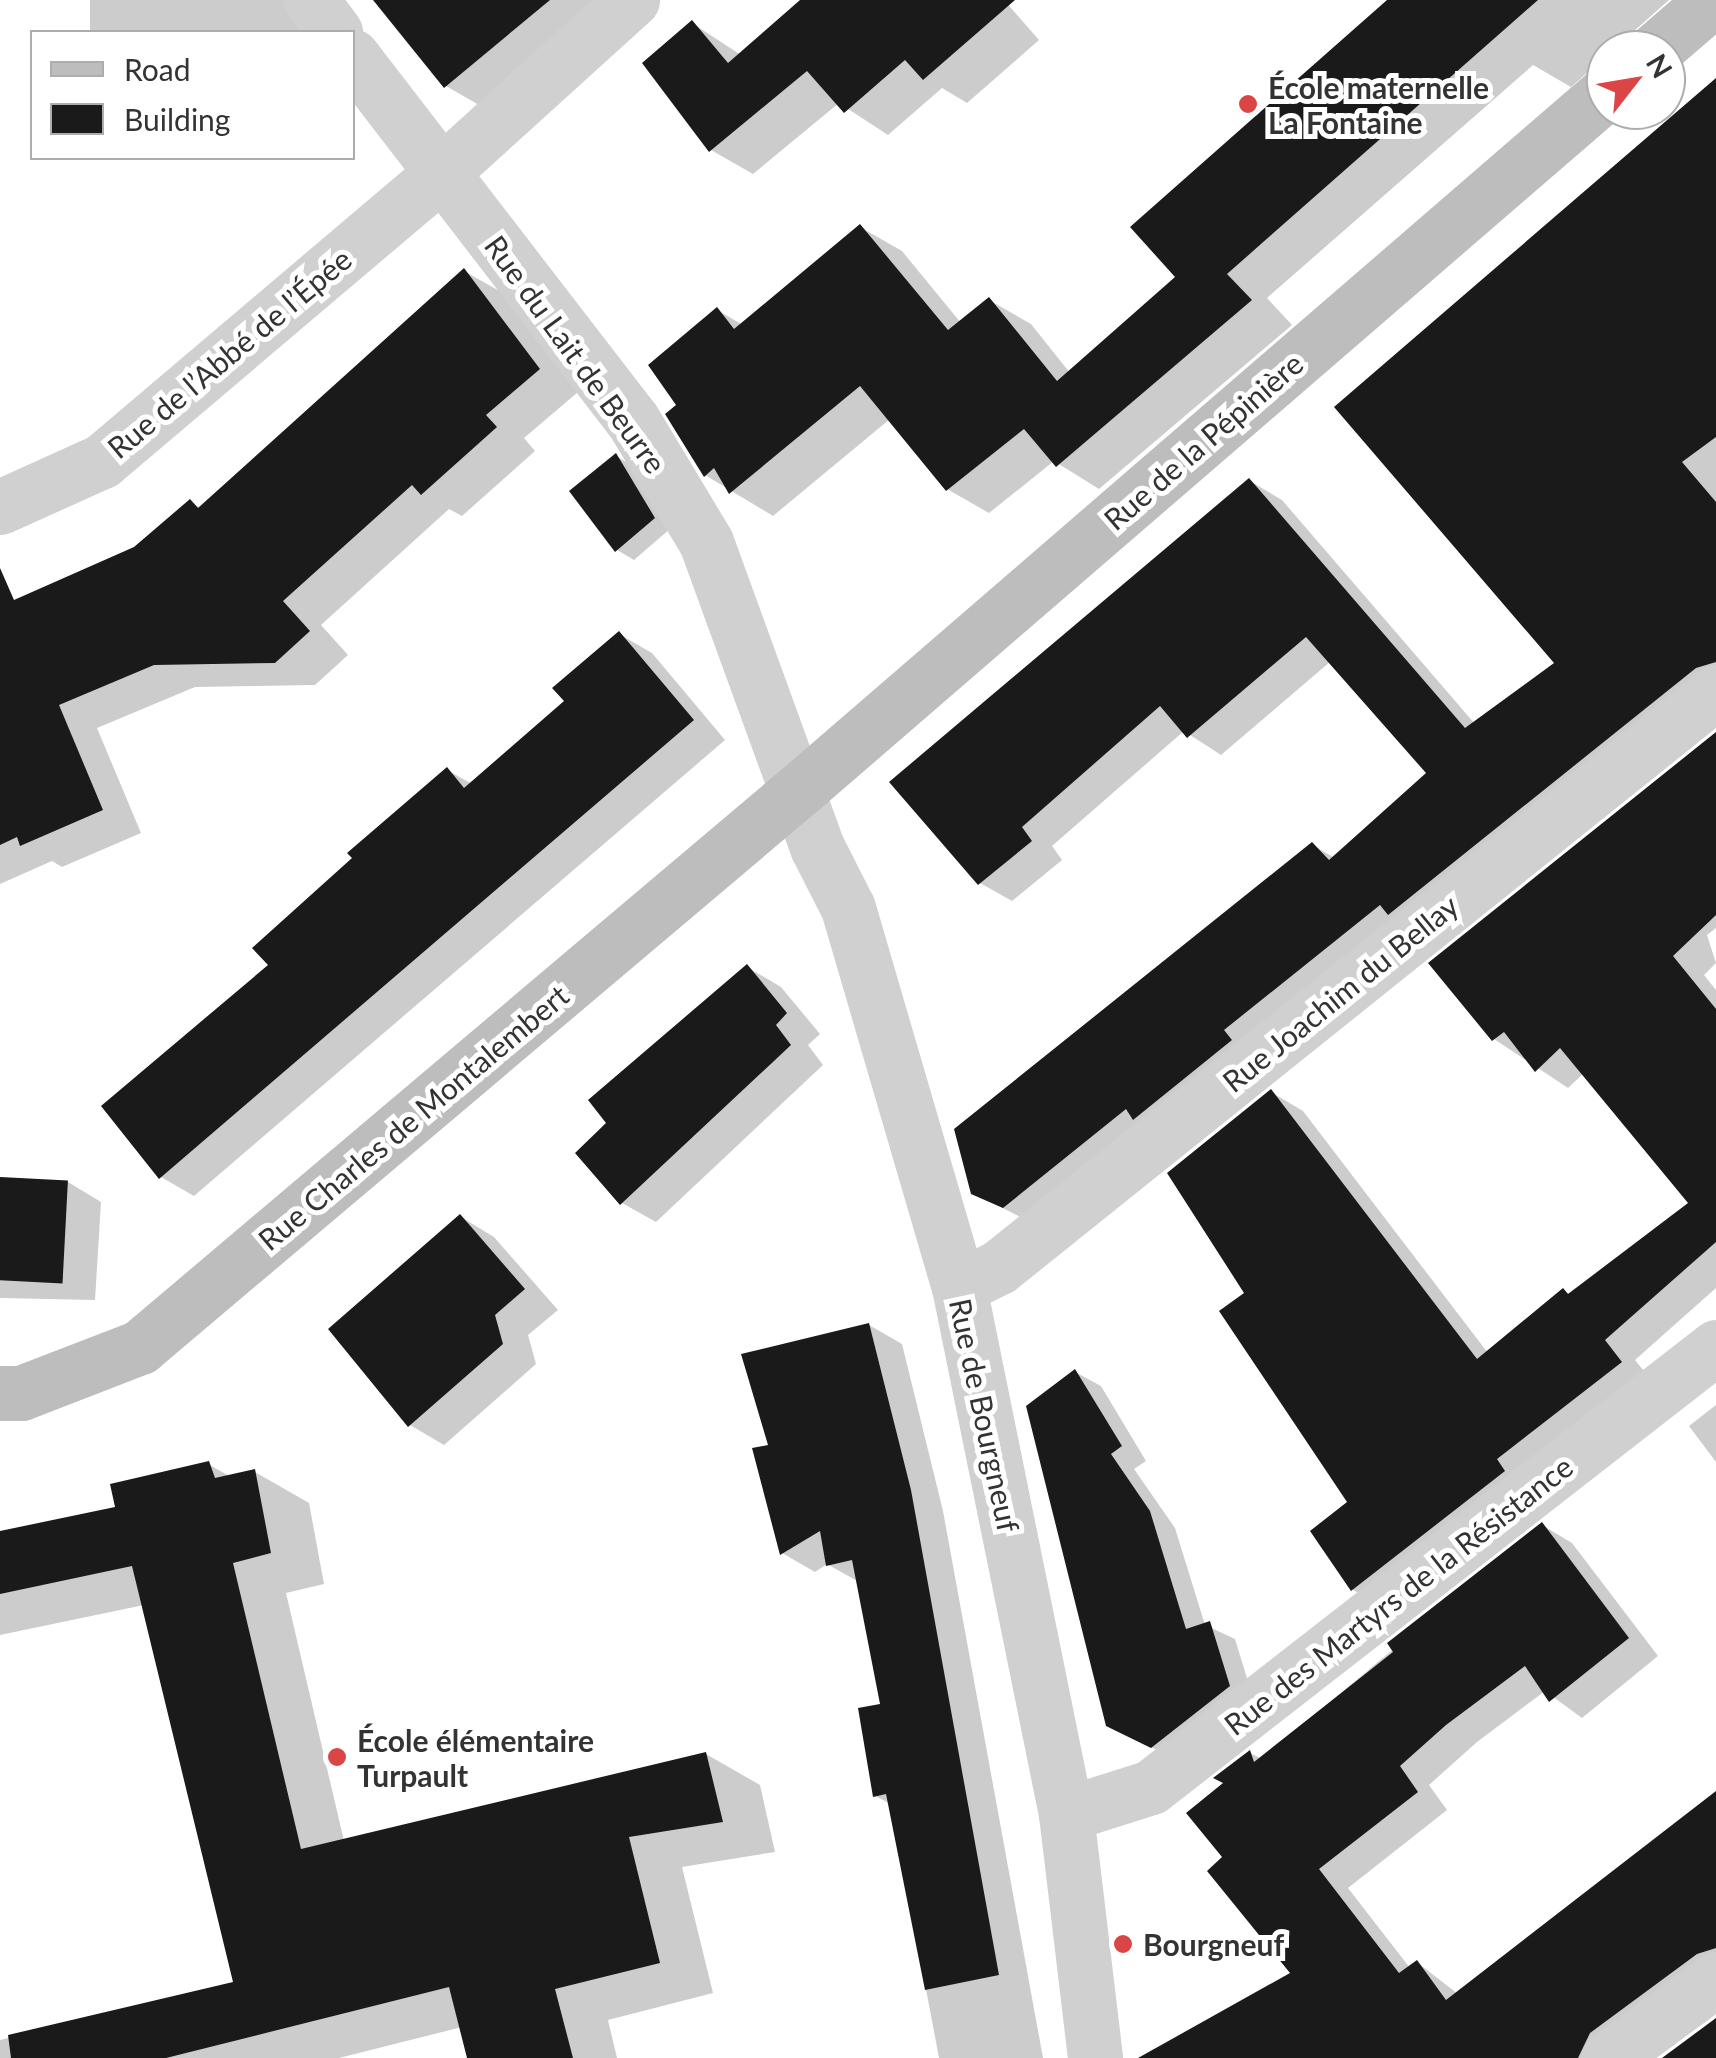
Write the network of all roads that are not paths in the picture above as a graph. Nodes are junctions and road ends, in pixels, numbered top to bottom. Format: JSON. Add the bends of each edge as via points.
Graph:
{"nodes":[{"id":1,"x":311,"y":0,"type":"edge"},
{"id":2,"x":632,"y":0,"type":"edge"},
{"id":3,"x":1713,"y":0,"type":"edge"},
{"id":4,"x":334,"y":30,"type":"edge"},
{"id":5,"x":1678,"y":30,"type":"edge"},
{"id":6,"x":355,"y":60,"type":"edge"},
{"id":7,"x":1586,"y":109,"type":"edge"},
{"id":8,"x":441,"y":173,"type":"junction"},
{"id":9,"x":0,"y":507,"type":"edge"},
{"id":10,"x":1716,"y":692,"type":"edge"},
{"id":11,"x":799,"y":790,"type":"junction"},
{"id":12,"x":959,"y":1287,"type":"junction"},
{"id":13,"x":1716,"y":1347,"type":"edge"},
{"id":14,"x":0,"y":1393,"type":"edge"},
{"id":15,"x":1066,"y":1814,"type":"junction"},
{"id":16,"x":1716,"y":1980,"type":"edge"},
{"id":17,"x":1095,"y":2058,"type":"edge"},
{"id":18,"x":1608,"y":2058,"type":"edge"}],
"edges":[{"from":1,"to":4,"type":"street"},
{"from":2,"to":8,"type":"street","name":"Rue de l’Abbé de l’Épée"},
{"from":3,"to":5,"type":"main road"},
{"from":6,"to":8,"type":"street","name":"Rue du Lait de Beurre"},
{"from":7,"to":11,"type":"main road","name":"Rue de la Pépinière"},
{"from":8,"to":9,"type":"street","name":"Rue de l’Abbé de l’Épée","via":[[102,461]]},
{"from":8,"to":11,"type":"street","name":"Rue du Lait de Beurre","via":[[632,419],[706,542]]},
{"from":10,"to":12,"type":"street","name":"Rue Joachim du Bellay","via":[[999,1267]]},
{"from":11,"to":12,"type":"street","name":"Rue de Bourgneuf","via":[[817,847],[848,908]]},
{"from":11,"to":14,"type":"main road","name":"Rue Charles de Montalembert","via":[[140,1347],[21,1393]]},
{"from":12,"to":15,"type":"street","name":"Rue de Bourgneuf"},
{"from":13,"to":15,"type":"street","name":"Rue des Martyrs de la Résistance","via":[[1151,1787]]},
{"from":15,"to":17,"type":"street","name":"Rue de Bourgneuf"},
{"from":16,"to":18,"type":"street"}]}
